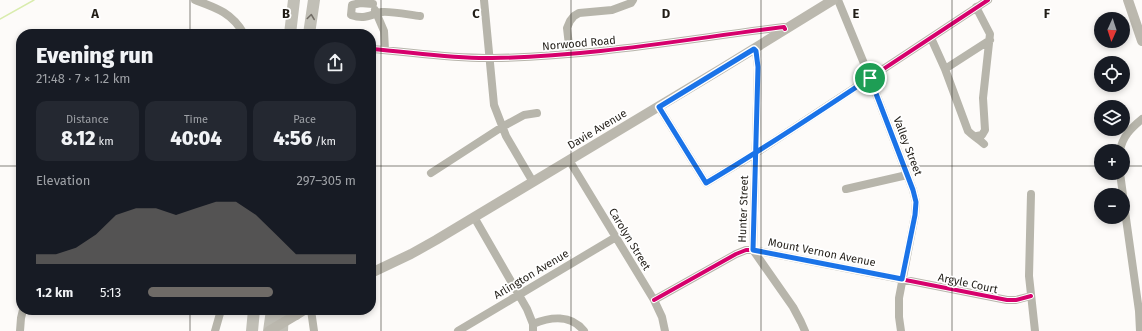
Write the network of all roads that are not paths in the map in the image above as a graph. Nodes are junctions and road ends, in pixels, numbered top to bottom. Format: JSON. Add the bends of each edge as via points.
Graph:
{"nodes":[{"id":1,"x":195,"y":0,"type":"edge"},
{"id":2,"x":294,"y":0,"type":"edge"},
{"id":3,"x":314,"y":0,"type":"edge"},
{"id":4,"x":484,"y":0,"type":"edge"},
{"id":5,"x":633,"y":0,"type":"edge"},
{"id":6,"x":833,"y":0,"type":"edge"},
{"id":7,"x":838,"y":0,"type":"edge"},
{"id":8,"x":988,"y":0,"type":"edge"},
{"id":9,"x":1128,"y":0,"type":"edge"},
{"id":10,"x":373,"y":2,"type":"edge"},
{"id":11,"x":976,"y":8,"type":"junction"},
{"id":12,"x":376,"y":15,"type":"junction"},
{"id":13,"x":420,"y":16,"type":"dead end"},
{"id":14,"x":241,"y":29,"type":"edge"},
{"id":15,"x":291,"y":29,"type":"edge"},
{"id":16,"x":310,"y":29,"type":"edge"},
{"id":17,"x":785,"y":29,"type":"junction"},
{"id":18,"x":931,"y":38,"type":"junction"},
{"id":19,"x":990,"y":40,"type":"junction"},
{"id":20,"x":1142,"y":40,"type":"edge"},
{"id":21,"x":376,"y":49,"type":"edge"},
{"id":22,"x":754,"y":49,"type":"junction"},
{"id":23,"x":385,"y":50,"type":"junction"},
{"id":24,"x":570,"y":54,"type":"junction"},
{"id":25,"x":490,"y":58,"type":"junction"},
{"id":26,"x":945,"y":69,"type":"junction"},
{"id":27,"x":870,"y":78,"type":"junction"},
{"id":28,"x":659,"y":107,"type":"junction"},
{"id":29,"x":537,"y":113,"type":"dead end"},
{"id":30,"x":1142,"y":120,"type":"edge"},
{"id":31,"x":502,"y":127,"type":"junction"},
{"id":32,"x":977,"y":136,"type":"junction"},
{"id":33,"x":984,"y":144,"type":"dead end"},
{"id":34,"x":1122,"y":144,"type":"edge"},
{"id":35,"x":756,"y":153,"type":"junction"},
{"id":36,"x":569,"y":160,"type":"junction"},
{"id":37,"x":431,"y":173,"type":"dead end"},
{"id":38,"x":907,"y":174,"type":"junction"},
{"id":39,"x":533,"y":182,"type":"junction"},
{"id":40,"x":846,"y":189,"type":"dead end"},
{"id":41,"x":1031,"y":194,"type":"dead end"},
{"id":42,"x":474,"y":217,"type":"junction"},
{"id":43,"x":1127,"y":224,"type":"edge"},
{"id":44,"x":616,"y":237,"type":"junction"},
{"id":45,"x":753,"y":250,"type":"junction"},
{"id":46,"x":376,"y":272,"type":"edge"},
{"id":47,"x":902,"y":279,"type":"junction"},
{"id":48,"x":518,"y":295,"type":"junction"},
{"id":49,"x":1031,"y":296,"type":"junction"},
{"id":50,"x":654,"y":300,"type":"junction"},
{"id":51,"x":22,"y":315,"type":"edge"},
{"id":52,"x":220,"y":315,"type":"edge"},
{"id":53,"x":254,"y":315,"type":"edge"},
{"id":54,"x":271,"y":315,"type":"edge"},
{"id":55,"x":283,"y":315,"type":"edge"},
{"id":56,"x":295,"y":315,"type":"edge"},
{"id":57,"x":312,"y":315,"type":"edge"},
{"id":58,"x":533,"y":327,"type":"edge"},
{"id":59,"x":20,"y":331,"type":"edge"},
{"id":60,"x":215,"y":331,"type":"edge"},
{"id":61,"x":252,"y":331,"type":"edge"},
{"id":62,"x":269,"y":331,"type":"edge"},
{"id":63,"x":282,"y":331,"type":"edge"},
{"id":64,"x":314,"y":331,"type":"edge"},
{"id":65,"x":458,"y":331,"type":"edge"},
{"id":66,"x":584,"y":331,"type":"edge"},
{"id":67,"x":665,"y":331,"type":"edge"},
{"id":68,"x":804,"y":331,"type":"edge"},
{"id":69,"x":901,"y":331,"type":"edge"},
{"id":70,"x":1035,"y":331,"type":"edge"},
{"id":71,"x":1140,"y":331,"type":"edge"}],
"edges":[{"from":1,"to":14,"type":"street","via":[[228,14]]},
{"from":2,"to":15,"type":"highway"},
{"from":16,"to":3,"type":"highway","one_way":true},
{"from":4,"to":25,"type":"street"},
{"from":5,"to":24,"type":"street","via":[[612,10],[579,13],[574,16],[567,28]]},
{"from":6,"to":17,"type":"main road","name":"Davie Avenue"},
{"from":7,"to":27,"type":"street","name":"Valley Street"},
{"from":8,"to":11,"type":"street"},
{"from":9,"to":20,"type":"main road"},
{"from":10,"to":12,"type":"street"},
{"from":10,"to":12,"type":"street","via":[[352,5],[351,15],[365,18]]},
{"from":11,"to":18,"type":"street"},
{"from":11,"to":19,"type":"street","via":[[988,27]]},
{"from":12,"to":13,"type":"street","via":[[383,12]]},
{"from":12,"to":23,"type":"street","via":[[384,31]]},
{"from":17,"to":22,"type":"main road","name":"Davie Avenue"},
{"from":17,"to":24,"type":"street","name":"Norwood Road","via":[[784,27]]},
{"from":18,"to":26,"type":"street"},
{"from":18,"to":27,"type":"street"},
{"from":19,"to":26,"type":"street"},
{"from":19,"to":32,"type":"street","via":[[983,98],[985,130],[982,135]]},
{"from":21,"to":23,"type":"street","name":"Norwood Road"},
{"from":22,"to":28,"type":"main road","name":"Davie Avenue"},
{"from":22,"to":35,"type":"street","name":"Hunter Street","via":[[758,67]]},
{"from":23,"to":25,"type":"street","name":"Norwood Road"},
{"from":24,"to":25,"type":"street","name":"Norwood Road"},
{"from":25,"to":31,"type":"street","via":[[494,105]]},
{"from":26,"to":32,"type":"street","via":[[968,131]]},
{"from":27,"to":35,"type":"street"},
{"from":27,"to":38,"type":"street","name":"Valley Street"},
{"from":28,"to":35,"type":"street","via":[[706,183]]},
{"from":28,"to":36,"type":"main road","name":"Davie Avenue"},
{"from":29,"to":31,"type":"street","via":[[524,115]]},
{"from":30,"to":34,"type":"street","via":[[1125,136]]},
{"from":31,"to":37,"type":"street"},
{"from":31,"to":39,"type":"street"},
{"from":32,"to":33,"type":"street"},
{"from":35,"to":45,"type":"street","name":"Hunter Street"},
{"from":36,"to":39,"type":"main road","name":"Davie Avenue"},
{"from":36,"to":44,"type":"street","name":"Carolyn Street"},
{"from":38,"to":40,"type":"street"},
{"from":38,"to":47,"type":"street","name":"Valley Street","via":[[916,209]]},
{"from":39,"to":42,"type":"main road","name":"Davie Avenue"},
{"from":41,"to":49,"type":"street"},
{"from":42,"to":46,"type":"main road","name":"Davie Avenue"},
{"from":42,"to":48,"type":"street"},
{"from":43,"to":71,"type":"street"},
{"from":44,"to":48,"type":"street","name":"Arlington Avenue"},
{"from":44,"to":50,"type":"street","name":"Carolyn Street"},
{"from":45,"to":47,"type":"street","name":"Mount Vernon Avenue"},
{"from":45,"to":50,"type":"street","name":"Mount Vernon Avenue","via":[[736,254]]},
{"from":45,"to":68,"type":"street","name":"Hunter Street","via":[[793,307]]},
{"from":47,"to":49,"type":"street","name":"Argyle Court","via":[[1006,300]]},
{"from":47,"to":69,"type":"street","name":"Valley Street","via":[[899,298]]},
{"from":48,"to":58,"type":"street","via":[[527,309]]},
{"from":48,"to":65,"type":"street","name":"Arlington Avenue"},
{"from":49,"to":70,"type":"street"},
{"from":50,"to":67,"type":"street","name":"Carolyn Street"},
{"from":51,"to":59,"type":"street"},
{"from":52,"to":60,"type":"street"},
{"from":53,"to":61,"type":"highway"},
{"from":54,"to":62,"type":"highway"},
{"from":55,"to":63,"type":"highway"},
{"from":56,"to":62,"type":"main road","bridge":true},
{"from":57,"to":64,"type":"street"},
{"from":58,"to":66,"type":"street","via":[[546,319],[559,318],[571,321]]}]}
